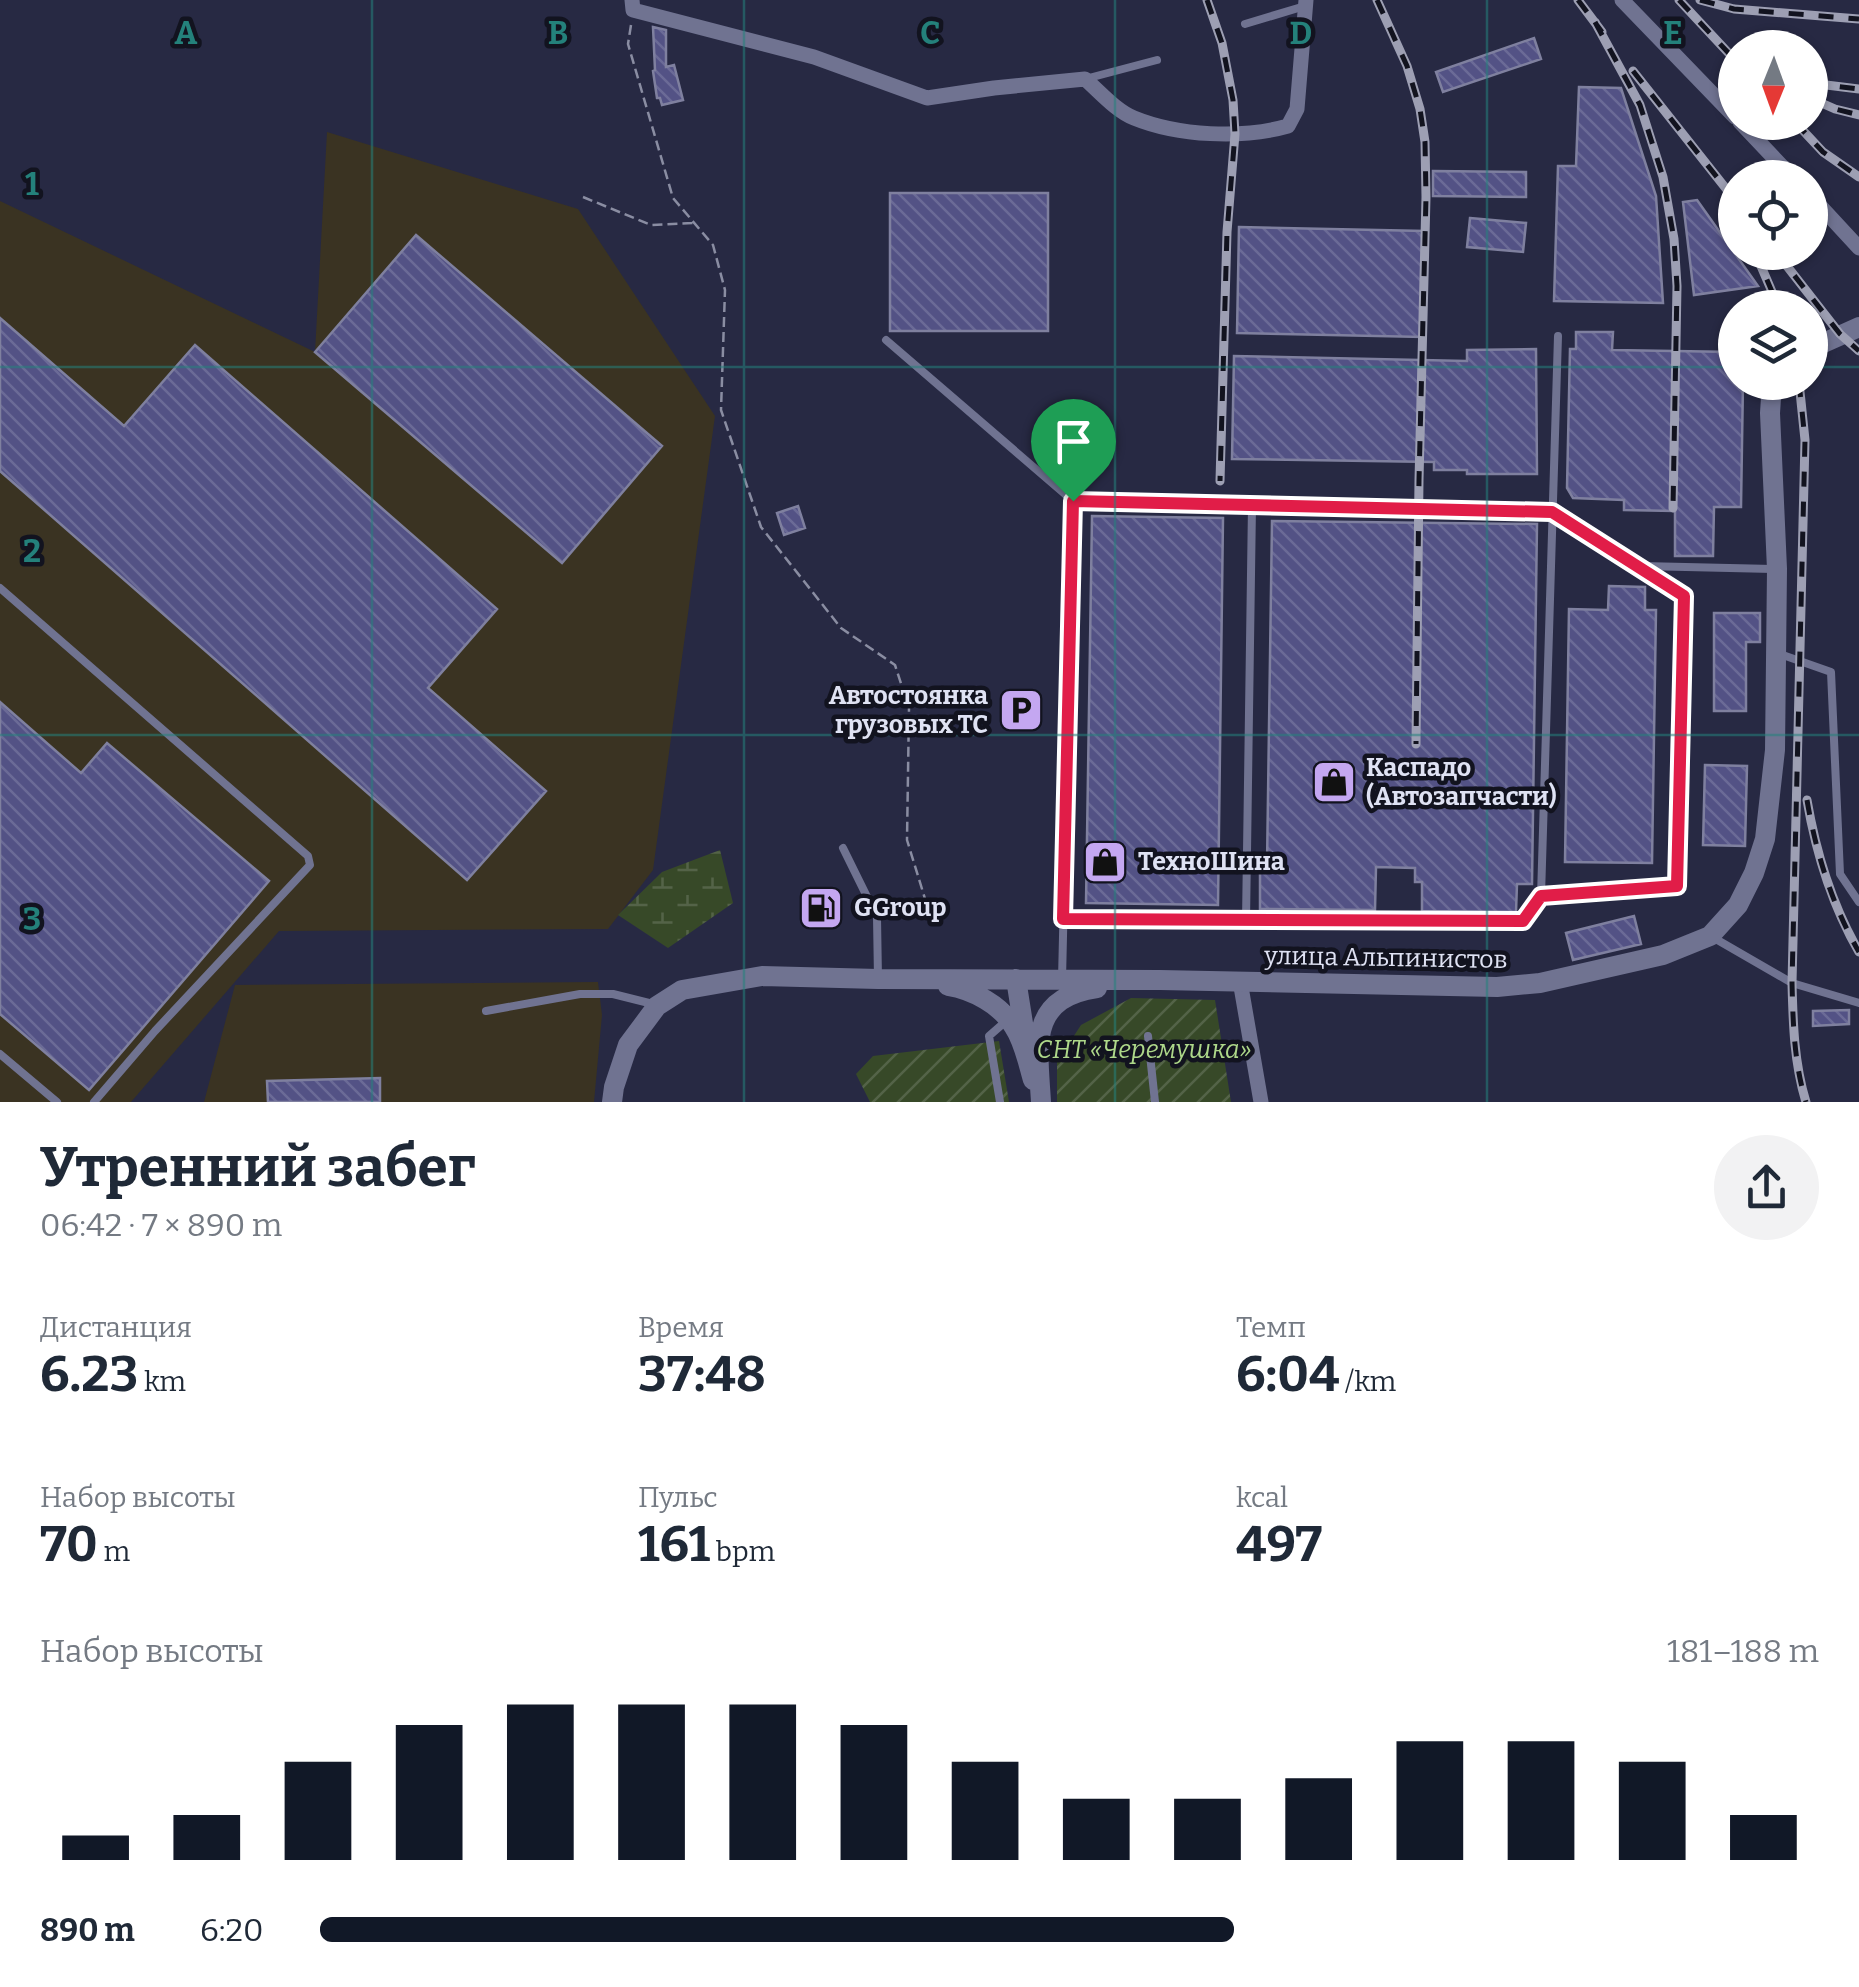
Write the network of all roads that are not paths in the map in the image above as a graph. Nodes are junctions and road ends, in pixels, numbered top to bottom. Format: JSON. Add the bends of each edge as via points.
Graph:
{"nodes":[{"id":1,"x":1622,"y":0,"type":"edge"},
{"id":2,"x":1306,"y":3,"type":"edge"},
{"id":3,"x":632,"y":5,"type":"edge"},
{"id":4,"x":1245,"y":24,"type":"dead end"},
{"id":5,"x":1157,"y":60,"type":"dead end"},
{"id":6,"x":1085,"y":79,"type":"junction"},
{"id":7,"x":1718,"y":99,"type":"edge"},
{"id":8,"x":1757,"y":140,"type":"edge"},
{"id":9,"x":1776,"y":160,"type":"edge"},
{"id":10,"x":1828,"y":215,"type":"edge"},
{"id":11,"x":1859,"y":248,"type":"edge"},
{"id":12,"x":1859,"y":327,"type":"edge"},
{"id":13,"x":1558,"y":336,"type":"dead end"},
{"id":14,"x":886,"y":340,"type":"dead end"},
{"id":15,"x":1828,"y":340,"type":"edge"},
{"id":16,"x":1771,"y":400,"type":"edge"},
{"id":17,"x":1073,"y":501,"type":"junction"},
{"id":18,"x":1252,"y":505,"type":"junction"},
{"id":19,"x":1552,"y":512,"type":"junction"},
{"id":20,"x":1638,"y":566,"type":"junction"},
{"id":21,"x":1778,"y":569,"type":"junction"},
{"id":22,"x":0,"y":588,"type":"edge"},
{"id":23,"x":1777,"y":653,"type":"junction"},
{"id":24,"x":843,"y":848,"type":"dead end"},
{"id":25,"x":1541,"y":896,"type":"junction"},
{"id":26,"x":1859,"y":902,"type":"edge"},
{"id":27,"x":1063,"y":919,"type":"junction"},
{"id":28,"x":1246,"y":921,"type":"junction"},
{"id":29,"x":1710,"y":936,"type":"junction"},
{"id":30,"x":882,"y":978,"type":"junction"},
{"id":31,"x":1016,"y":979,"type":"junction"},
{"id":32,"x":1062,"y":980,"type":"junction"},
{"id":33,"x":1160,"y":980,"type":"junction"},
{"id":34,"x":1240,"y":981,"type":"junction"},
{"id":35,"x":1859,"y":1003,"type":"edge"},
{"id":36,"x":657,"y":1006,"type":"junction"},
{"id":37,"x":486,"y":1011,"type":"dead end"},
{"id":38,"x":1008,"y":1019,"type":"junction"},
{"id":39,"x":1148,"y":1036,"type":"dead end"},
{"id":40,"x":0,"y":1054,"type":"edge"},
{"id":41,"x":1034,"y":1080,"type":"junction"},
{"id":42,"x":57,"y":1102,"type":"edge"},
{"id":43,"x":94,"y":1102,"type":"edge"},
{"id":44,"x":612,"y":1102,"type":"edge"},
{"id":45,"x":1000,"y":1102,"type":"edge"},
{"id":46,"x":1039,"y":1102,"type":"edge"},
{"id":47,"x":1156,"y":1102,"type":"edge"},
{"id":48,"x":1261,"y":1102,"type":"edge"}],
"edges":[{"from":1,"to":7,"type":"street"},
{"from":2,"to":4,"type":"lane"},
{"from":2,"to":6,"type":"street","via":[[1297,109],[1288,126],[1235,134],[1174,130],[1130,117]]},
{"from":3,"to":6,"type":"street","via":[[927,98]]},
{"from":5,"to":6,"type":"lane"},
{"from":8,"to":9,"type":"street"},
{"from":10,"to":11,"type":"street"},
{"from":12,"to":15,"type":"main road"},
{"from":13,"to":19,"type":"lane"},
{"from":14,"to":17,"type":"lane"},
{"from":16,"to":21,"type":"main road","name":"улица Альпинистов"},
{"from":17,"to":18,"type":"lane"},
{"from":17,"to":27,"type":"lane"},
{"from":18,"to":19,"type":"lane"},
{"from":18,"to":28,"type":"lane"},
{"from":19,"to":20,"type":"lane"},
{"from":19,"to":25,"type":"lane"},
{"from":20,"to":21,"type":"lane"},
{"from":20,"to":25,"type":"lane","via":[[1684,596],[1677,886]]},
{"from":21,"to":23,"type":"main road","name":"улица Альпинистов"},
{"from":22,"to":43,"type":"lane","via":[[308,856],[310,865]]},
{"from":23,"to":26,"type":"lane","via":[[1831,672],[1840,874]]},
{"from":23,"to":29,"type":"main road","name":"улица Альпинистов","via":[[1766,838],[1738,905]]},
{"from":24,"to":30,"type":"lane","via":[[877,917]]},
{"from":25,"to":28,"type":"lane","via":[[1523,921]]},
{"from":27,"to":28,"type":"lane"},
{"from":27,"to":32,"type":"lane"},
{"from":29,"to":34,"type":"main road","name":"улица Альпинистов","via":[[1664,956],[1540,983]]},
{"from":29,"to":35,"type":"lane","via":[[1792,983]]},
{"from":30,"to":31,"type":"main road","name":"улица Альпинистов"},
{"from":30,"to":36,"type":"main road","name":"улица Альпинистов","via":[[762,976],[682,990]]},
{"from":30,"to":38,"type":"main road","via":[[958,988]]},
{"from":31,"to":32,"type":"main road","name":"улица Альпинистов"},
{"from":31,"to":41,"type":"main road"},
{"from":32,"to":33,"type":"main road","name":"улица Альпинистов"},
{"from":33,"to":34,"type":"main road","name":"улица Альпинистов"},
{"from":33,"to":46,"type":"main road","via":[[1083,990],[1052,1008],[1039,1033]]},
{"from":34,"to":48,"type":"street"},
{"from":36,"to":37,"type":"lane","via":[[613,994],[580,994]]},
{"from":36,"to":44,"type":"main road","via":[[628,1045]]},
{"from":38,"to":41,"type":"main road"},
{"from":38,"to":45,"type":"lane","via":[[989,1036]]},
{"from":39,"to":47,"type":"lane"},
{"from":40,"to":42,"type":"lane"},
{"from":41,"to":46,"type":"main road"}]}
